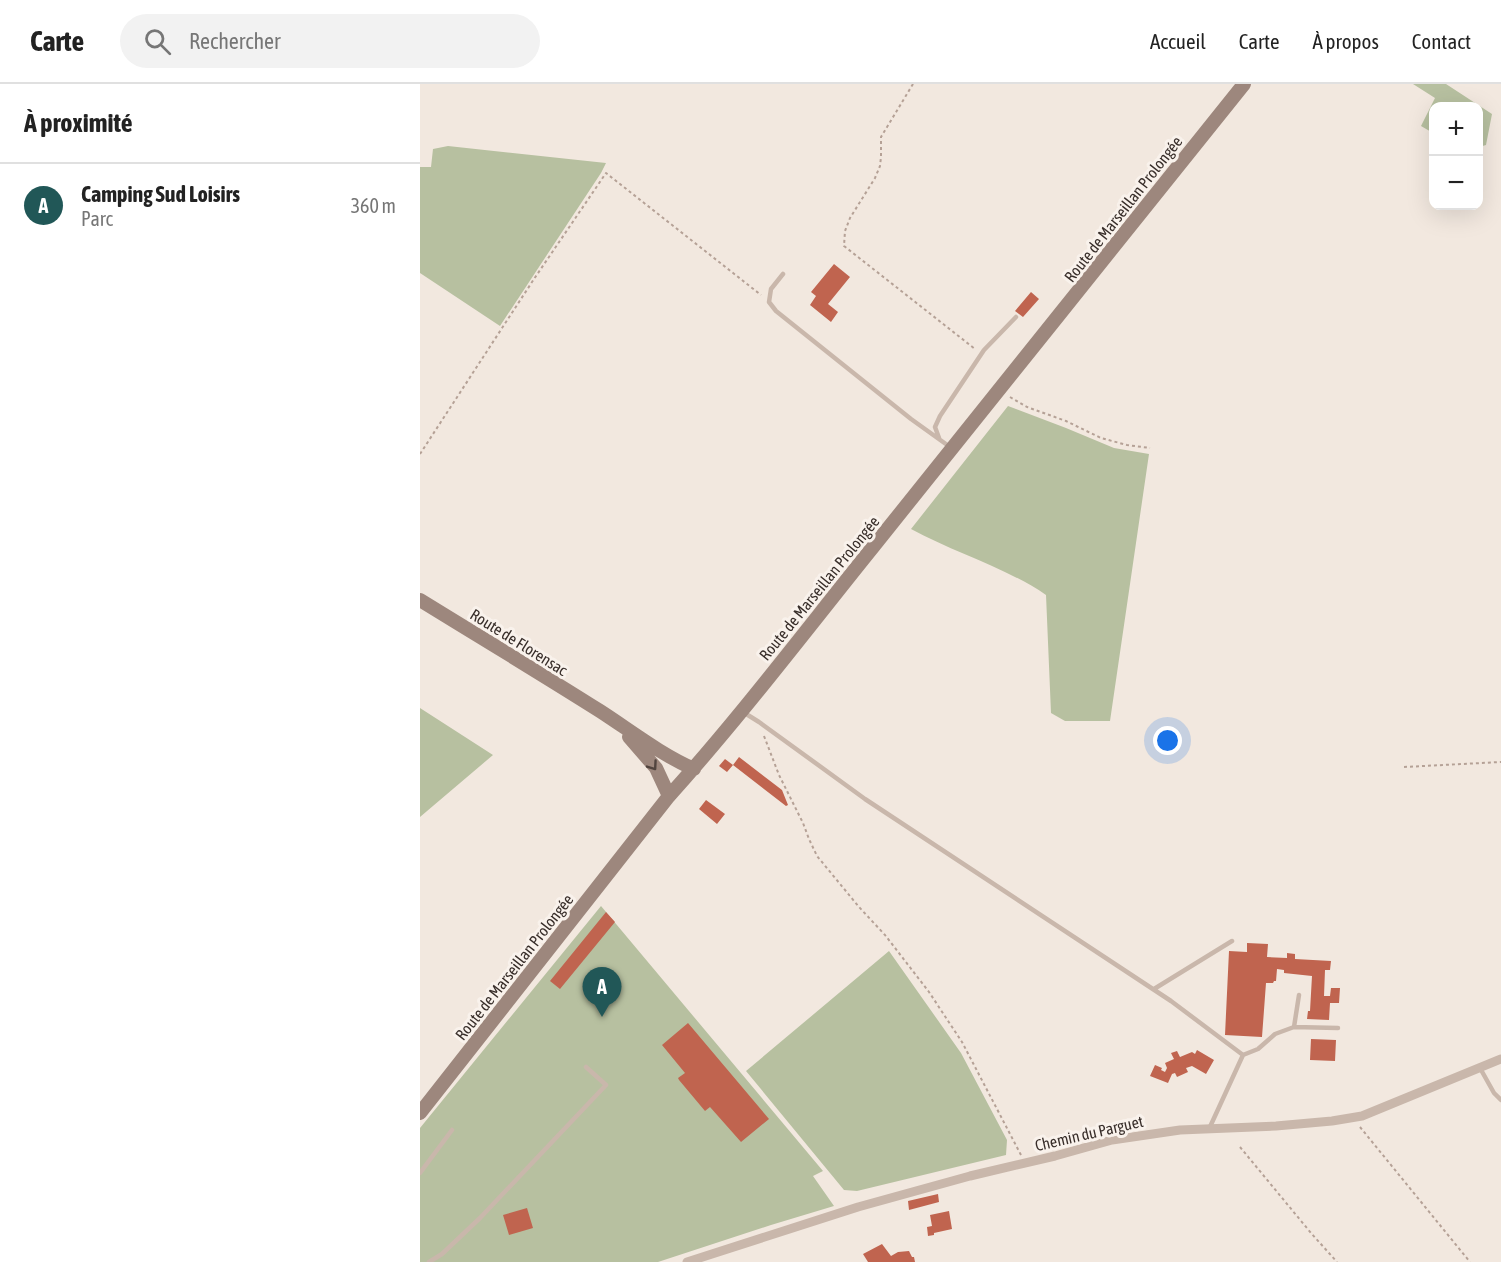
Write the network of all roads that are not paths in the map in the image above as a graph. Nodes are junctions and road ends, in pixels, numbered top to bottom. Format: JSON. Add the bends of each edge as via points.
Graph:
{"nodes":[{"id":1,"x":1244,"y":84,"type":"edge"},
{"id":2,"x":783,"y":274,"type":"dead end"},
{"id":3,"x":1016,"y":317,"type":"dead end"},
{"id":4,"x":939,"y":438,"type":"junction"},
{"id":5,"x":952,"y":449,"type":"junction"},
{"id":6,"x":420,"y":600,"type":"edge"},
{"id":7,"x":741,"y":711,"type":"junction"},
{"id":8,"x":600,"y":712,"type":"junction"},
{"id":9,"x":694,"y":769,"type":"junction"},
{"id":10,"x":669,"y":796,"type":"junction"},
{"id":11,"x":1232,"y":941,"type":"dead end"},
{"id":12,"x":1154,"y":989,"type":"junction"},
{"id":13,"x":1299,"y":995,"type":"dead end"},
{"id":14,"x":1294,"y":1027,"type":"junction"},
{"id":15,"x":1338,"y":1028,"type":"dead end"},
{"id":16,"x":1243,"y":1055,"type":"junction"},
{"id":17,"x":1501,"y":1059,"type":"edge"},
{"id":18,"x":586,"y":1066,"type":"dead end"},
{"id":19,"x":1480,"y":1068,"type":"junction"},
{"id":20,"x":1501,"y":1100,"type":"edge"},
{"id":21,"x":420,"y":1113,"type":"edge"},
{"id":22,"x":1209,"y":1129,"type":"junction"},
{"id":23,"x":452,"y":1130,"type":"dead end"},
{"id":24,"x":420,"y":1173,"type":"edge"},
{"id":25,"x":429,"y":1262,"type":"edge"},
{"id":26,"x":687,"y":1262,"type":"edge"}],
"edges":[{"from":1,"to":5,"type":"main road","name":"Route de Marseillan Prolongée"},
{"from":2,"to":4,"type":"lane","via":[[771,290],[769,302],[776,311]]},
{"from":3,"to":4,"type":"lane","via":[[984,350],[940,416],[935,427]]},
{"from":4,"to":5,"type":"lane"},
{"from":5,"to":7,"type":"main road","name":"Route de Marseillan Prolongée"},
{"from":6,"to":8,"type":"main road","name":"Route de Florensac"},
{"from":7,"to":9,"type":"main road","name":"Route de Marseillan Prolongée"},
{"from":7,"to":12,"type":"lane","via":[[865,799]]},
{"from":8,"to":9,"type":"main road","name":"Route de Florensac"},
{"from":8,"to":10,"type":"main road","name":"Route de Florensac","one_way":true,"via":[[621,728],[651,761]]},
{"from":9,"to":10,"type":"main road","name":"Route de Marseillan Prolongée"},
{"from":10,"to":21,"type":"main road","name":"Route de Marseillan Prolongée"},
{"from":11,"to":12,"type":"lane"},
{"from":12,"to":16,"type":"lane"},
{"from":13,"to":14,"type":"lane"},
{"from":14,"to":15,"type":"lane"},
{"from":14,"to":16,"type":"lane","via":[[1275,1034],[1258,1049]]},
{"from":16,"to":22,"type":"lane"},
{"from":17,"to":19,"type":"street","name":"Chemin du Parguet"},
{"from":18,"to":25,"type":"lane","via":[[606,1086],[480,1218]]},
{"from":19,"to":20,"type":"lane"},
{"from":19,"to":22,"type":"street","name":"Chemin du Parguet","via":[[1362,1116]]},
{"from":22,"to":26,"type":"street","name":"Chemin du Parguet","via":[[1112,1140],[970,1176]]},
{"from":23,"to":24,"type":"lane"}]}
